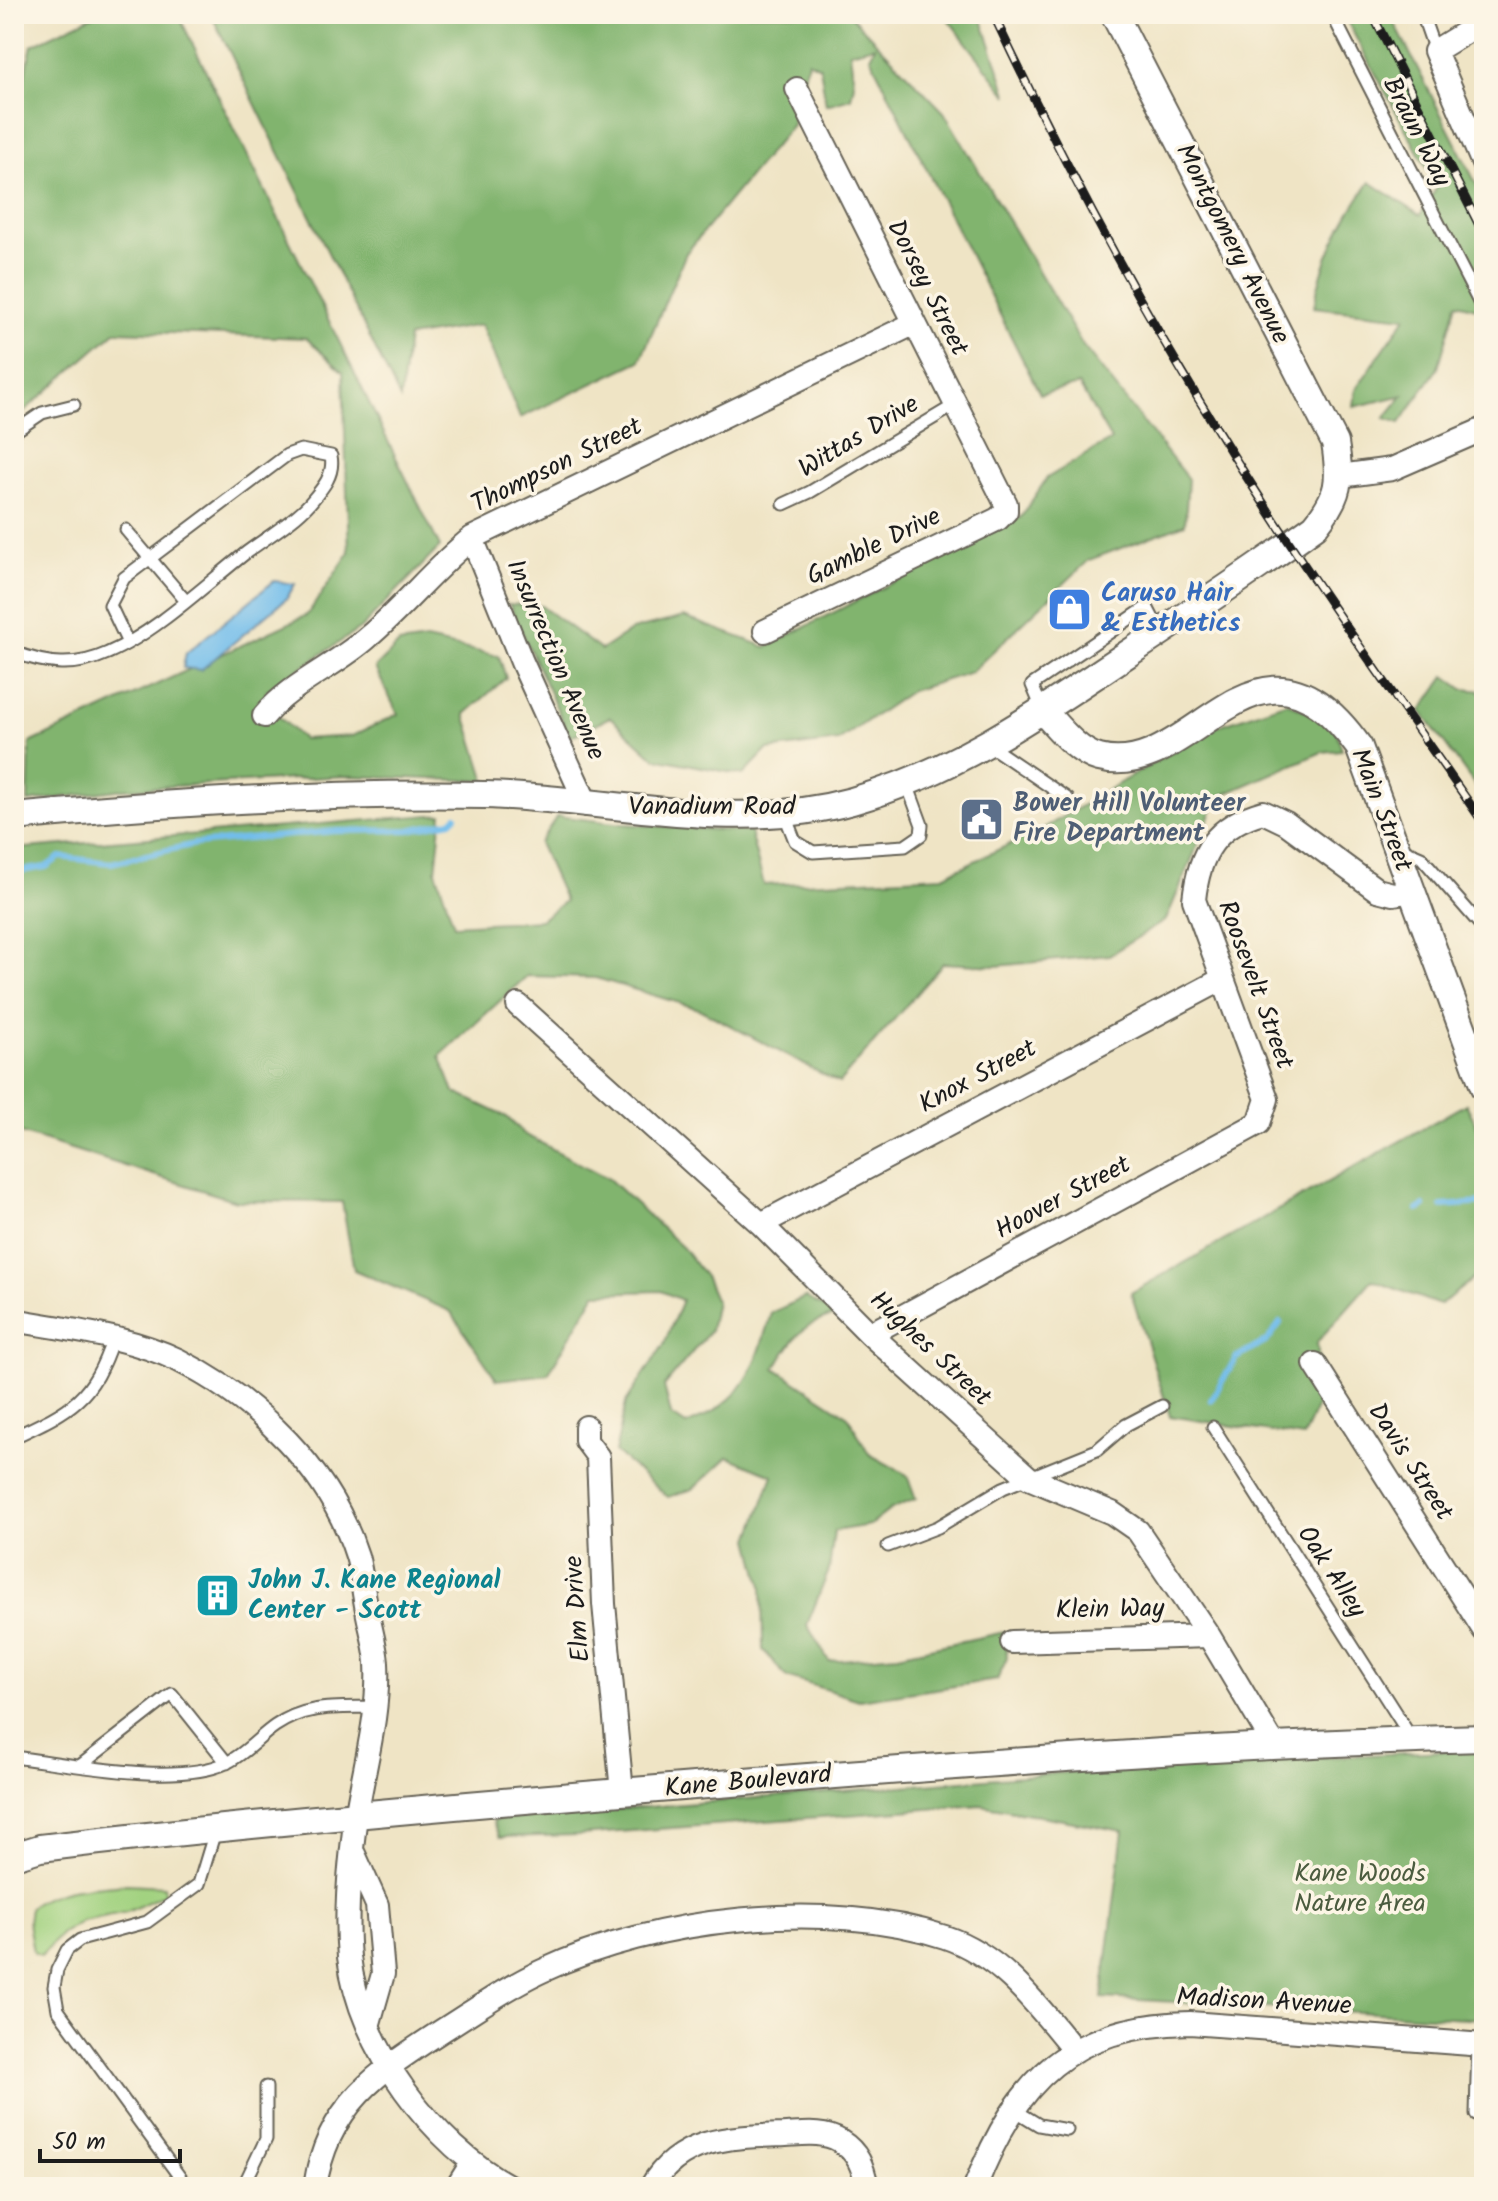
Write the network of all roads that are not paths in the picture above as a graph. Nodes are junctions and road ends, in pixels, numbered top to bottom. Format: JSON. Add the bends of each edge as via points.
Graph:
{"nodes":[{"id":1,"x":1114,"y":14,"type":"edge"},
{"id":2,"x":1332,"y":14,"type":"edge"},
{"id":3,"x":1422,"y":14,"type":"edge"},
{"id":4,"x":1484,"y":21,"type":"edge"},
{"id":5,"x":1435,"y":51,"type":"junction"},
{"id":6,"x":797,"y":89,"type":"dead end"},
{"id":7,"x":1484,"y":166,"type":"edge"},
{"id":8,"x":1484,"y":312,"type":"edge"},
{"id":9,"x":913,"y":324,"type":"junction"},
{"id":10,"x":74,"y":405,"type":"dead end"},
{"id":11,"x":955,"y":405,"type":"junction"},
{"id":12,"x":1484,"y":429,"type":"edge"},
{"id":13,"x":14,"y":432,"type":"edge"},
{"id":14,"x":1340,"y":476,"type":"junction"},
{"id":15,"x":784,"y":504,"type":"dead end"},
{"id":16,"x":1006,"y":511,"type":"joint"},
{"id":17,"x":126,"y":530,"type":"dead end"},
{"id":18,"x":472,"y":538,"type":"junction"},
{"id":19,"x":151,"y":557,"type":"junction"},
{"id":20,"x":185,"y":600,"type":"junction"},
{"id":21,"x":765,"y":631,"type":"dead end"},
{"id":22,"x":127,"y":641,"type":"junction"},
{"id":23,"x":14,"y":652,"type":"edge"},
{"id":24,"x":1043,"y":711,"type":"junction"},
{"id":25,"x":264,"y":716,"type":"dead end"},
{"id":26,"x":990,"y":746,"type":"junction"},
{"id":27,"x":907,"y":784,"type":"junction"},
{"id":28,"x":1068,"y":799,"type":"dead end"},
{"id":29,"x":587,"y":805,"type":"junction"},
{"id":30,"x":783,"y":812,"type":"junction"},
{"id":31,"x":14,"y":817,"type":"edge"},
{"id":32,"x":1396,"y":846,"type":"junction"},
{"id":33,"x":1413,"y":891,"type":"junction"},
{"id":34,"x":1484,"y":929,"type":"edge"},
{"id":35,"x":1221,"y":980,"type":"junction"},
{"id":36,"x":518,"y":1005,"type":"dead end"},
{"id":37,"x":1484,"y":1087,"type":"edge"},
{"id":38,"x":1267,"y":1099,"type":"joint"},
{"id":39,"x":761,"y":1224,"type":"junction"},
{"id":40,"x":14,"y":1320,"type":"edge"},
{"id":41,"x":870,"y":1334,"type":"junction"},
{"id":42,"x":113,"y":1338,"type":"junction"},
{"id":43,"x":1315,"y":1364,"type":"dead end"},
{"id":44,"x":1162,"y":1406,"type":"dead end"},
{"id":45,"x":586,"y":1427,"type":"dead end"},
{"id":46,"x":1213,"y":1427,"type":"dead end"},
{"id":47,"x":14,"y":1437,"type":"edge"},
{"id":48,"x":1029,"y":1478,"type":"junction"},
{"id":49,"x":888,"y":1546,"type":"dead end"},
{"id":50,"x":1484,"y":1630,"type":"edge"},
{"id":51,"x":1209,"y":1636,"type":"junction"},
{"id":52,"x":1012,"y":1642,"type":"dead end"},
{"id":53,"x":374,"y":1707,"type":"junction"},
{"id":54,"x":1484,"y":1738,"type":"edge"},
{"id":55,"x":1413,"y":1740,"type":"junction"},
{"id":56,"x":1274,"y":1745,"type":"junction"},
{"id":57,"x":14,"y":1757,"type":"edge"},
{"id":58,"x":227,"y":1763,"type":"junction"},
{"id":59,"x":81,"y":1765,"type":"junction"},
{"id":60,"x":622,"y":1792,"type":"junction"},
{"id":61,"x":358,"y":1814,"type":"junction"},
{"id":62,"x":216,"y":1827,"type":"junction"},
{"id":63,"x":354,"y":1854,"type":"junction"},
{"id":64,"x":14,"y":1856,"type":"edge"},
{"id":65,"x":347,"y":1909,"type":"junction"},
{"id":66,"x":378,"y":1910,"type":"junction"},
{"id":67,"x":369,"y":2023,"type":"junction"},
{"id":68,"x":1481,"y":2044,"type":"edge"},
{"id":69,"x":1075,"y":2051,"type":"junction"},
{"id":70,"x":389,"y":2064,"type":"junction"},
{"id":71,"x":266,"y":2087,"type":"dead end"},
{"id":72,"x":1012,"y":2109,"type":"junction"},
{"id":73,"x":1484,"y":2114,"type":"edge"},
{"id":74,"x":1067,"y":2130,"type":"dead end"},
{"id":75,"x":472,"y":2163,"type":"junction"},
{"id":76,"x":187,"y":2187,"type":"edge"},
{"id":77,"x":243,"y":2187,"type":"edge"},
{"id":78,"x":315,"y":2187,"type":"edge"},
{"id":79,"x":457,"y":2187,"type":"edge"},
{"id":80,"x":511,"y":2187,"type":"edge"},
{"id":81,"x":651,"y":2187,"type":"edge"},
{"id":82,"x":867,"y":2187,"type":"edge"},
{"id":83,"x":975,"y":2187,"type":"edge"}],
"edges":[{"from":1,"to":14,"type":"street","name":"Montgomery Avenue","via":[[1335,443]]},
{"from":2,"to":8,"type":"lane","name":"Braun Way"},
{"from":3,"to":5,"type":"lane"},
{"from":4,"to":5,"type":"street"},
{"from":5,"to":7,"type":"street"},
{"from":6,"to":9,"type":"street","name":"Dorsey Street"},
{"from":9,"to":11,"type":"street","name":"Dorsey Street"},
{"from":9,"to":18,"type":"street","name":"Thompson Street"},
{"from":10,"to":13,"type":"lane","via":[[42,413]]},
{"from":11,"to":15,"type":"lane","name":"Wittas Drive"},
{"from":11,"to":16,"type":"street","name":"Dorsey Street"},
{"from":12,"to":14,"type":"street","via":[[1392,469]]},
{"from":14,"to":24,"type":"street","name":"Vanadium Road","via":[[1333,504],[1315,526]]},
{"from":16,"to":21,"type":"street","name":"Gamble Drive"},
{"from":17,"to":19,"type":"lane"},
{"from":18,"to":25,"type":"street","name":"Thompson Street","via":[[440,563],[370,636],[331,668],[278,699]]},
{"from":18,"to":29,"type":"street","name":"Insurrection Avenue"},
{"from":19,"to":20,"type":"lane"},
{"from":19,"to":20,"type":"lane","via":[[287,455],[301,450],[331,456],[330,476],[308,505]]},
{"from":19,"to":22,"type":"lane","via":[[124,578],[110,605]]},
{"from":20,"to":22,"type":"lane"},
{"from":22,"to":23,"type":"lane","via":[[109,653],[71,664],[48,664]]},
{"from":24,"to":26,"type":"street","name":"Vanadium Road"},
{"from":24,"to":32,"type":"street","name":"Main Street","via":[[1073,742],[1097,757],[1121,760],[1156,749],[1232,704],[1266,691],[1291,691],[1318,701],[1359,747]]},
{"from":26,"to":27,"type":"street","name":"Vanadium Road"},
{"from":26,"to":28,"type":"lane"},
{"from":27,"to":30,"type":"street","name":"Vanadium Road","via":[[848,802]]},
{"from":27,"to":30,"type":"lane","via":[[922,825],[921,835],[905,846],[813,852],[795,841]]},
{"from":29,"to":30,"type":"street","name":"Vanadium Road"},
{"from":29,"to":31,"type":"street","name":"Vanadium Road","via":[[490,795],[332,795]]},
{"from":32,"to":33,"type":"street","name":"Main Street"},
{"from":32,"to":34,"type":"lane","via":[[1421,857]]},
{"from":33,"to":35,"type":"street","name":"Roosevelt Street","via":[[1377,890],[1263,812],[1236,820],[1197,868],[1194,900]]},
{"from":33,"to":37,"type":"street","name":"Main Street"},
{"from":35,"to":38,"type":"street","name":"Roosevelt Street"},
{"from":35,"to":39,"type":"street","name":"Knox Street"},
{"from":36,"to":39,"type":"street","name":"Hughes Street"},
{"from":38,"to":41,"type":"street","name":"Hoover Street","via":[[1259,1123]]},
{"from":39,"to":41,"type":"street","name":"Hughes Street"},
{"from":40,"to":42,"type":"street"},
{"from":41,"to":48,"type":"street","name":"Hughes Street"},
{"from":42,"to":47,"type":"lane","via":[[102,1371],[84,1398]]},
{"from":42,"to":53,"type":"street","via":[[176,1359],[242,1398],[295,1450],[332,1499],[357,1556],[377,1663]]},
{"from":43,"to":50,"type":"street","name":"Davis Street"},
{"from":44,"to":48,"type":"lane","via":[[1126,1425],[1097,1450]]},
{"from":45,"to":60,"type":"street","name":"Elm Drive","via":[[586,1441],[598,1457],[604,1604]]},
{"from":46,"to":55,"type":"lane","name":"Oak Alley"},
{"from":48,"to":49,"type":"lane","via":[[938,1527]]},
{"from":48,"to":51,"type":"street","name":"Hughes Street","via":[[1112,1513],[1138,1531]]},
{"from":51,"to":52,"type":"street","name":"Klein Way"},
{"from":51,"to":56,"type":"street","name":"Hughes Street"},
{"from":53,"to":58,"type":"lane","via":[[308,1708]]},
{"from":53,"to":61,"type":"street"},
{"from":54,"to":55,"type":"street","name":"Kane Boulevard"},
{"from":55,"to":56,"type":"street","name":"Kane Boulevard"},
{"from":56,"to":60,"type":"street","name":"Kane Boulevard"},
{"from":57,"to":59,"type":"lane"},
{"from":58,"to":59,"type":"lane","via":[[200,1770],[137,1772]]},
{"from":58,"to":59,"type":"lane","via":[[172,1694]]},
{"from":60,"to":61,"type":"street","name":"Kane Boulevard"},
{"from":61,"to":62,"type":"street","name":"Kane Boulevard"},
{"from":61,"to":63,"type":"street"},
{"from":62,"to":64,"type":"street","name":"Kane Boulevard","via":[[40,1848]]},
{"from":62,"to":76,"type":"lane","via":[[199,1884],[147,1922],[80,1940],[67,1950],[54,1987],[58,2010]]},
{"from":63,"to":65,"type":"street"},
{"from":63,"to":66,"type":"street","via":[[367,1874]]},
{"from":65,"to":66,"type":"street"},
{"from":65,"to":67,"type":"street","via":[[350,1959]]},
{"from":66,"to":67,"type":"street","via":[[383,1974]]},
{"from":67,"to":70,"type":"street"},
{"from":68,"to":69,"type":"street","name":"Madison Avenue","via":[[1177,2023],[1120,2031]]},
{"from":68,"to":73,"type":"lane","via":[[1476,2114]]},
{"from":69,"to":70,"type":"street","via":[[1008,1974],[947,1938],[867,1921],[777,1918],[646,1935],[587,1953],[503,1992]]},
{"from":69,"to":72,"type":"street","name":"Madison Avenue"},
{"from":70,"to":75,"type":"street","via":[[429,2122]]},
{"from":70,"to":78,"type":"street","via":[[338,2118],[325,2142]]},
{"from":71,"to":77,"type":"lane","via":[[266,2139]]},
{"from":72,"to":74,"type":"lane","via":[[1039,2125]]},
{"from":72,"to":83,"type":"street","name":"Madison Avenue"},
{"from":75,"to":79,"type":"street"},
{"from":75,"to":80,"type":"street"},
{"from":81,"to":82,"type":"street","via":[[678,2155],[704,2142],[820,2134],[838,2139],[852,2151],[863,2166]]}]}
